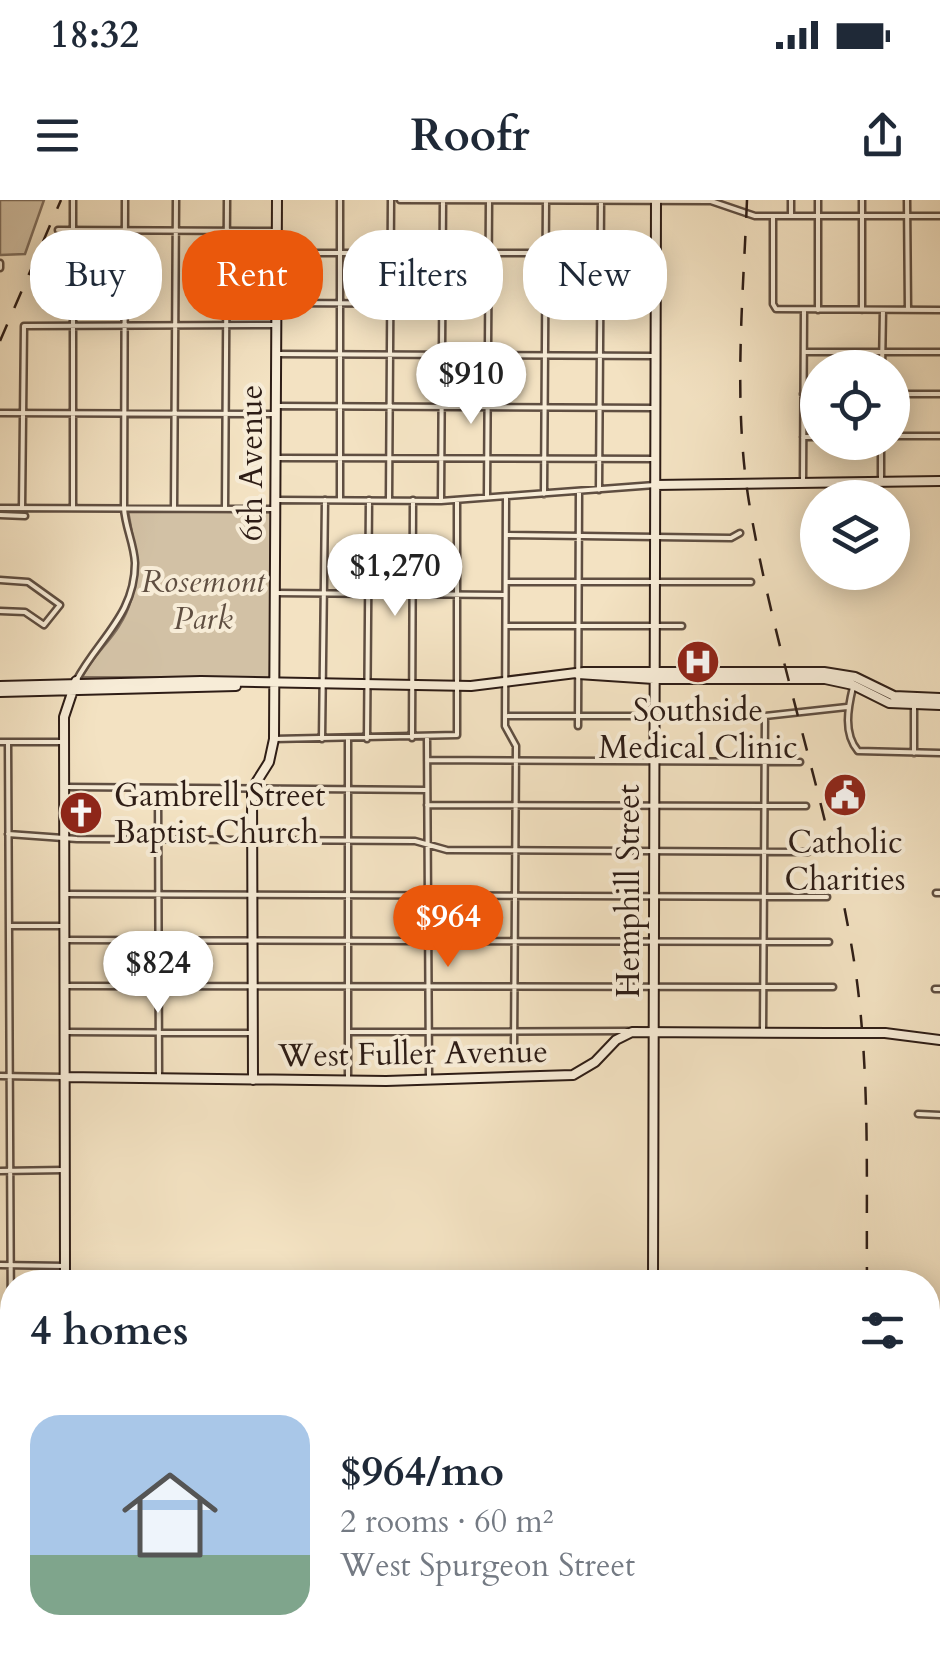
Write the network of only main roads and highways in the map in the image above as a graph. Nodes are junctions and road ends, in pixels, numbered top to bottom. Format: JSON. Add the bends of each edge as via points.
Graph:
{"nodes":[{"id":1,"x":277,"y":200,"type":"edge"},
{"id":2,"x":656,"y":201,"type":"edge"},
{"id":3,"x":656,"y":464,"type":"junction"},
{"id":4,"x":940,"y":482,"type":"edge"},
{"id":5,"x":672,"y":484,"type":"junction"},
{"id":6,"x":656,"y":486,"type":"junction"},
{"id":7,"x":654,"y":676,"type":"junction"},
{"id":8,"x":854,"y":681,"type":"junction"},
{"id":9,"x":275,"y":683,"type":"junction"},
{"id":10,"x":74,"y":685,"type":"junction"},
{"id":11,"x":0,"y":689,"type":"edge"},
{"id":12,"x":928,"y":698,"type":"junction"},
{"id":13,"x":940,"y":701,"type":"edge"},
{"id":14,"x":914,"y":705,"type":"junction"},
{"id":15,"x":653,"y":1017,"type":"junction"},
{"id":16,"x":653,"y":1030,"type":"junction"},
{"id":17,"x":608,"y":1031,"type":"road end"},
{"id":18,"x":676,"y":1031,"type":"junction"},
{"id":19,"x":616,"y":1040,"type":"junction"},
{"id":20,"x":940,"y":1040,"type":"edge"},
{"id":21,"x":64,"y":1077,"type":"junction"},
{"id":22,"x":253,"y":1080,"type":"junction"},
{"id":23,"x":65,"y":1270,"type":"edge"},
{"id":24,"x":652,"y":1270,"type":"edge"}],
"edges":[{"from":1,"to":9,"type":"main road","name":"6th Avenue"},
{"from":2,"to":3,"type":"main road","name":"Hemphill Street"},
{"from":3,"to":5,"type":"main road"},
{"from":3,"to":6,"type":"main road","name":"Hemphill Street"},
{"from":4,"to":5,"type":"main road"},
{"from":5,"to":6,"type":"main road"},
{"from":6,"to":7,"type":"main road","name":"Hemphill Street"},
{"from":7,"to":8,"type":"main road"},
{"from":7,"to":9,"type":"main road","via":[[578,674],[458,686]]},
{"from":7,"to":15,"type":"main road","name":"Hemphill Street"},
{"from":8,"to":12,"type":"main road","via":[[894,696]]},
{"from":8,"to":14,"type":"main road","via":[[884,701]]},
{"from":9,"to":10,"type":"main road"},
{"from":9,"to":22,"type":"main road","name":"6th Avenue","via":[[274,739],[252,789]]},
{"from":10,"to":11,"type":"main road"},
{"from":10,"to":21,"type":"main road","via":[[63,742]]},
{"from":12,"to":13,"type":"main road"},
{"from":12,"to":14,"type":"main road"},
{"from":13,"to":14,"type":"main road"},
{"from":15,"to":16,"type":"main road","name":"Hemphill Street"},
{"from":15,"to":18,"type":"main road"},
{"from":16,"to":18,"type":"main road"},
{"from":16,"to":19,"type":"main road","name":"West Fuller Avenue"},
{"from":16,"to":24,"type":"main road","name":"Hemphill Street"},
{"from":17,"to":19,"type":"main road"},
{"from":18,"to":20,"type":"main road","bridge":true},
{"from":19,"to":22,"type":"main road","name":"West Fuller Avenue","via":[[573,1075]]},
{"from":21,"to":22,"type":"main road","name":"West Fuller Avenue"},
{"from":21,"to":23,"type":"main road"}]}
